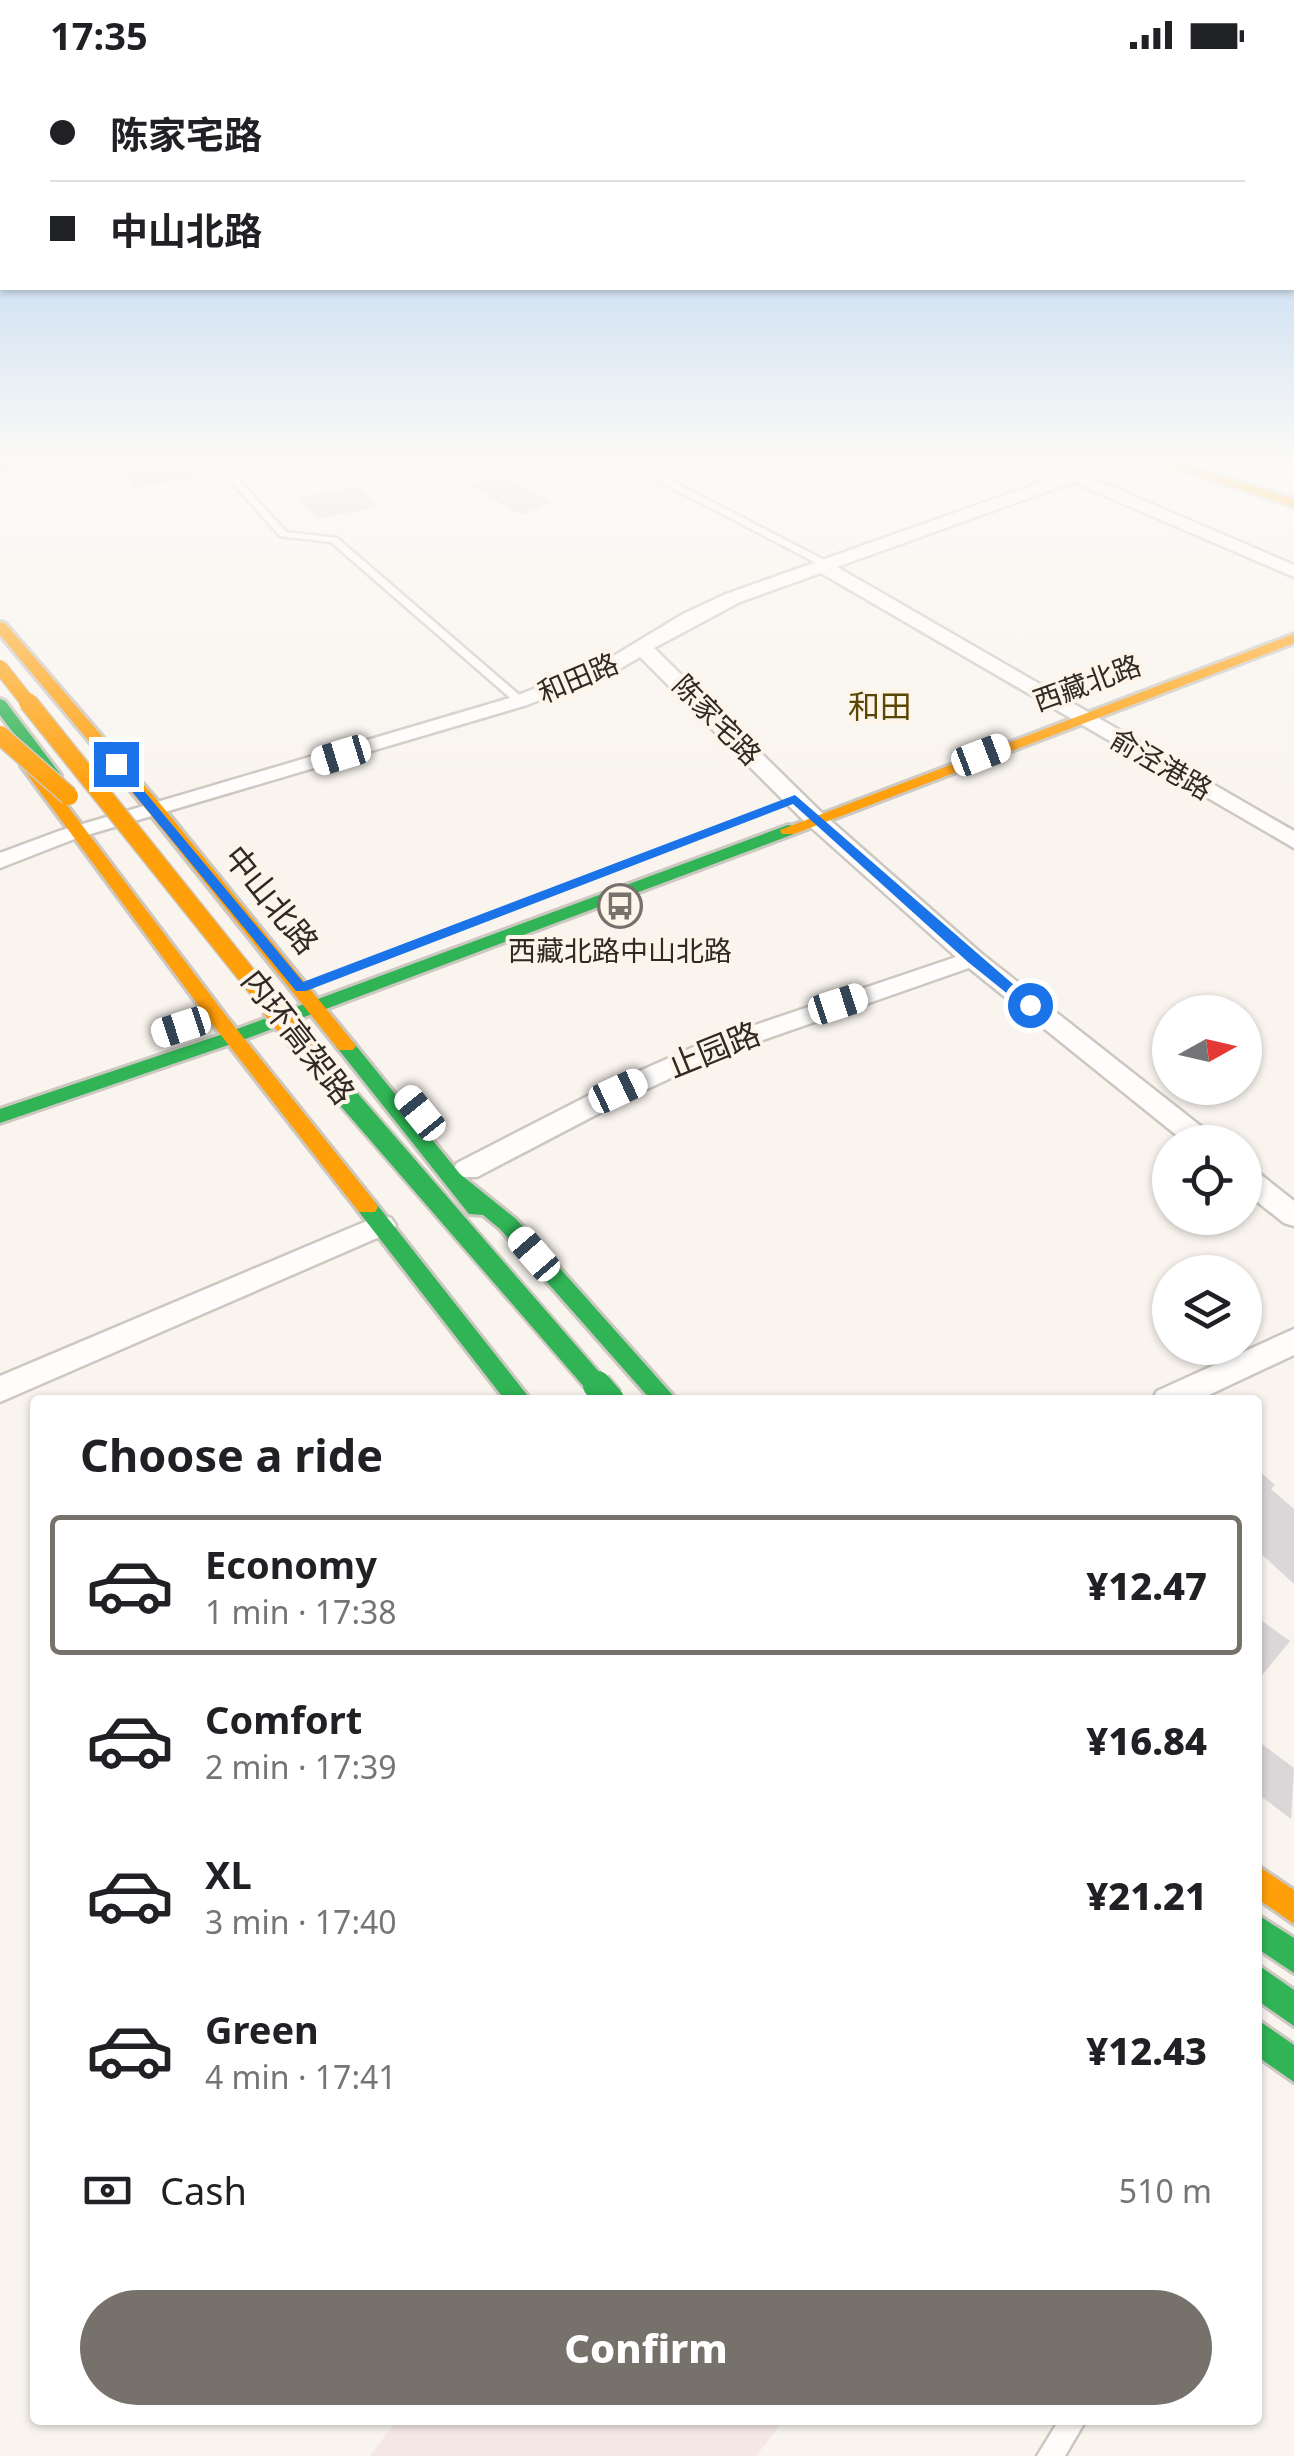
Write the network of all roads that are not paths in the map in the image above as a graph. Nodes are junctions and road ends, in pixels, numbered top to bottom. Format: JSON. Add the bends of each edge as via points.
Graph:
{"nodes":[{"id":1,"x":371,"y":572,"type":"edge"},
{"id":2,"x":804,"y":572,"type":"edge"},
{"id":3,"x":836,"y":572,"type":"edge"},
{"id":4,"x":0,"y":610,"type":"edge"},
{"id":5,"x":1294,"y":617,"type":"edge"},
{"id":6,"x":0,"y":626,"type":"edge"},
{"id":7,"x":1294,"y":638,"type":"edge"},
{"id":8,"x":642,"y":648,"type":"junction"},
{"id":9,"x":0,"y":667,"type":"edge"},
{"id":10,"x":52,"y":687,"type":"junction"},
{"id":11,"x":520,"y":702,"type":"junction"},
{"id":12,"x":1059,"y":703,"type":"junction"},
{"id":13,"x":0,"y":704,"type":"edge"},
{"id":14,"x":1082,"y":717,"type":"junction"},
{"id":15,"x":1006,"y":722,"type":"dead end"},
{"id":16,"x":0,"y":731,"type":"edge"},
{"id":17,"x":63,"y":788,"type":"junction"},
{"id":18,"x":156,"y":810,"type":"junction"},
{"id":19,"x":814,"y":818,"type":"junction"},
{"id":20,"x":73,"y":834,"type":"junction"},
{"id":21,"x":1294,"y":841,"type":"edge"},
{"id":22,"x":0,"y":861,"type":"edge"},
{"id":23,"x":598,"y":876,"type":"dead end"},
{"id":24,"x":973,"y":960,"type":"junction"},
{"id":25,"x":307,"y":997,"type":"junction"},
{"id":26,"x":208,"y":1018,"type":"junction"},
{"id":27,"x":233,"y":1037,"type":"junction"},
{"id":28,"x":0,"y":1116,"type":"edge"},
{"id":29,"x":1181,"y":1125,"type":"edge"},
{"id":30,"x":458,"y":1173,"type":"junction"},
{"id":31,"x":1262,"y":1190,"type":"edge"},
{"id":32,"x":1294,"y":1216,"type":"edge"},
{"id":33,"x":381,"y":1225,"type":"junction"},
{"id":34,"x":418,"y":1234,"type":"dead end"},
{"id":35,"x":1294,"y":1341,"type":"edge"},
{"id":36,"x":0,"y":1390,"type":"edge"},
{"id":37,"x":514,"y":1395,"type":"edge"},
{"id":38,"x":606,"y":1395,"type":"edge"},
{"id":39,"x":640,"y":1395,"type":"edge"},
{"id":40,"x":659,"y":1395,"type":"edge"},
{"id":41,"x":686,"y":1395,"type":"edge"},
{"id":42,"x":1179,"y":1395,"type":"edge"},
{"id":43,"x":1262,"y":1883,"type":"edge"},
{"id":44,"x":1262,"y":1899,"type":"edge"},
{"id":45,"x":1294,"y":1908,"type":"edge"},
{"id":46,"x":1294,"y":1922,"type":"edge"},
{"id":47,"x":1262,"y":1933,"type":"edge"},
{"id":48,"x":1294,"y":1957,"type":"edge"},
{"id":49,"x":1262,"y":1984,"type":"edge"},
{"id":50,"x":1294,"y":2010,"type":"edge"},
{"id":51,"x":1262,"y":2039,"type":"edge"},
{"id":52,"x":1294,"y":2066,"type":"edge"},
{"id":53,"x":1071,"y":2425,"type":"edge"},
{"id":54,"x":1050,"y":2456,"type":"edge"}],
"edges":[{"from":1,"to":11,"type":"lane"},
{"from":2,"to":8,"type":"street","name":"和田路","via":[[704,610]]},
{"from":3,"to":12,"type":"street","name":"俞泾港路"},
{"from":4,"to":10,"type":"main road"},
{"from":5,"to":12,"type":"main road","name":"西藏北路"},
{"from":6,"to":10,"type":"main road","name":"中山北路"},
{"from":7,"to":14,"type":"main road","name":"西藏北路"},
{"from":8,"to":11,"type":"street","name":"和田路"},
{"from":8,"to":19,"type":"street","name":"陈家宅路"},
{"from":9,"to":38,"type":"main road","name":"内环高架路","bridge":true,"via":[[347,1100]]},
{"from":10,"to":18,"type":"main road","name":"中山北路"},
{"from":11,"to":18,"type":"street","name":"和田路"},
{"from":12,"to":14,"type":"street","name":"俞泾港路"},
{"from":12,"to":15,"type":"main road","name":"西藏北路"},
{"from":13,"to":17,"type":"main road","name":"内环高架路","bridge":true},
{"from":14,"to":19,"type":"main road","name":"西藏北路"},
{"from":14,"to":21,"type":"street","name":"俞泾港路"},
{"from":16,"to":17,"type":"main road","bridge":true},
{"from":16,"to":20,"type":"main road"},
{"from":17,"to":34,"type":"main road","name":"内环高架路","via":[[316,1114]]},
{"from":18,"to":20,"type":"street","name":"和田路"},
{"from":18,"to":25,"type":"main road","name":"中山北路"},
{"from":19,"to":24,"type":"street","name":"陈家宅路"},
{"from":19,"to":25,"type":"main road","name":"西藏北路","via":[[610,898]]},
{"from":20,"to":22,"type":"street","name":"和田路"},
{"from":20,"to":26,"type":"main road"},
{"from":23,"to":25,"type":"main road","name":"西藏北路"},
{"from":24,"to":29,"type":"street","name":"陈家宅路"},
{"from":24,"to":30,"type":"street","name":"止园路","via":[[708,1050]]},
{"from":25,"to":26,"type":"main road","name":"西藏北路"},
{"from":25,"to":27,"type":"main road","name":"西藏北路"},
{"from":25,"to":30,"type":"street","via":[[350,1027]]},
{"from":26,"to":27,"type":"main road"},
{"from":27,"to":28,"type":"main road","name":"西藏北路"},
{"from":27,"to":33,"type":"main road"},
{"from":30,"to":39,"type":"main road"},
{"from":30,"to":40,"type":"main road"},
{"from":30,"to":41,"type":"street"},
{"from":31,"to":32,"type":"street"},
{"from":33,"to":36,"type":"street"},
{"from":33,"to":37,"type":"main road"},
{"from":35,"to":42,"type":"street"},
{"from":43,"to":45,"type":"main road"},
{"from":44,"to":46,"type":"main road"},
{"from":47,"to":48,"type":"main road"},
{"from":49,"to":50,"type":"main road"},
{"from":51,"to":52,"type":"main road"},
{"from":53,"to":54,"type":"lane"}]}
